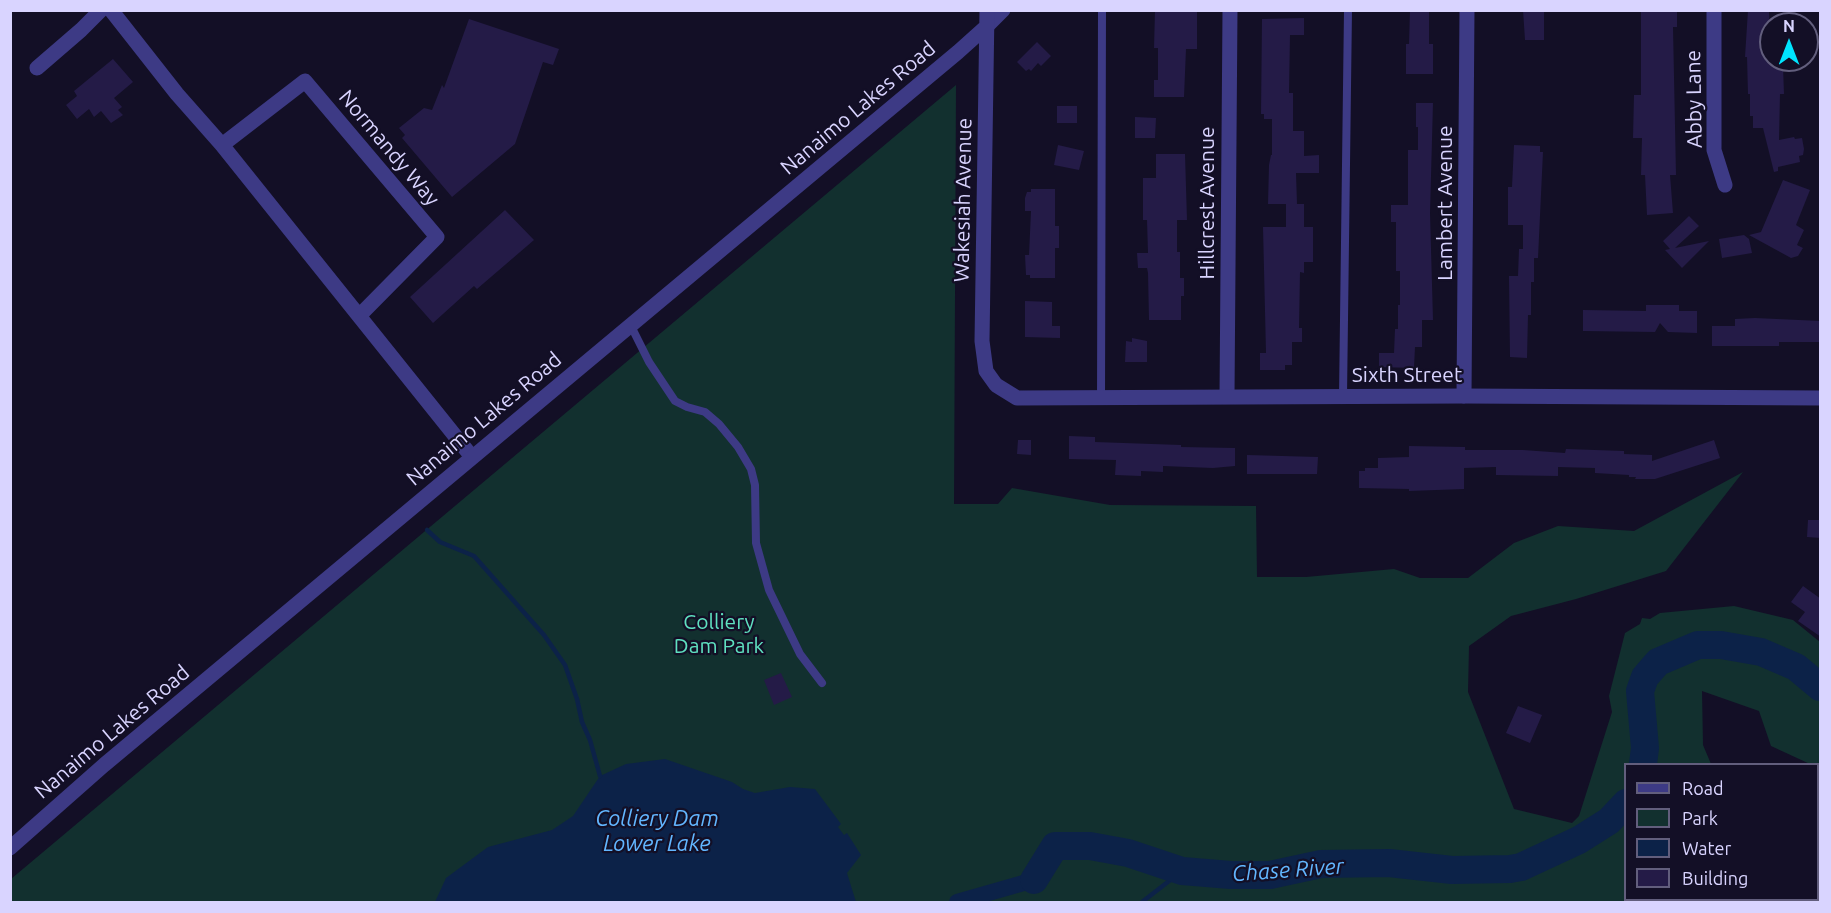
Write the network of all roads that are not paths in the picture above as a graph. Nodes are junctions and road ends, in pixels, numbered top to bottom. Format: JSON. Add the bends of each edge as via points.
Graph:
{"nodes":[{"id":1,"x":100,"y":10,"type":"edge"},
{"id":2,"x":111,"y":10,"type":"edge"},
{"id":3,"x":1003,"y":10,"type":"edge"},
{"id":4,"x":1102,"y":10,"type":"edge"},
{"id":5,"x":1230,"y":10,"type":"edge"},
{"id":6,"x":1348,"y":10,"type":"edge"},
{"id":7,"x":1467,"y":10,"type":"edge"},
{"id":8,"x":1714,"y":10,"type":"edge"},
{"id":9,"x":987,"y":18,"type":"edge"},
{"id":10,"x":37,"y":68,"type":"dead end"},
{"id":11,"x":222,"y":145,"type":"junction"},
{"id":12,"x":1725,"y":185,"type":"dead end"},
{"id":13,"x":359,"y":316,"type":"junction"},
{"id":14,"x":630,"y":324,"type":"junction"},
{"id":15,"x":996,"y":385,"type":"joint"},
{"id":16,"x":1227,"y":396,"type":"junction"},
{"id":17,"x":1343,"y":396,"type":"junction"},
{"id":18,"x":1464,"y":396,"type":"junction"},
{"id":19,"x":1101,"y":398,"type":"junction"},
{"id":20,"x":1821,"y":398,"type":"edge"},
{"id":21,"x":472,"y":457,"type":"junction"},
{"id":22,"x":822,"y":683,"type":"dead end"},
{"id":23,"x":10,"y":848,"type":"edge"}],
"edges":[{"from":1,"to":10,"type":"street"},
{"from":2,"to":11,"type":"street"},
{"from":3,"to":9,"type":"street","name":"Nanaimo Lakes Road"},
{"from":4,"to":19,"type":"lane"},
{"from":5,"to":16,"type":"street","name":"Hillcrest Avenue"},
{"from":6,"to":17,"type":"lane"},
{"from":7,"to":18,"type":"street","name":"Lambert Avenue"},
{"from":8,"to":12,"type":"street","name":"Abby Lane","via":[[1714,150]]},
{"from":9,"to":14,"type":"street","name":"Nanaimo Lakes Road","via":[[958,52]]},
{"from":9,"to":15,"type":"street","name":"Wakesiah Avenue","via":[[982,341],[986,371]]},
{"from":11,"to":13,"type":"street"},
{"from":11,"to":13,"type":"street","name":"Normandy Way","via":[[305,81],[437,237]]},
{"from":13,"to":21,"type":"street"},
{"from":14,"to":21,"type":"street","name":"Nanaimo Lakes Road"},
{"from":14,"to":22,"type":"lane","via":[[675,401],[705,411],[751,469],[756,543],[769,590],[800,654]]},
{"from":15,"to":19,"type":"street","name":"Sixth Street","via":[[1017,398]]},
{"from":16,"to":17,"type":"street","name":"Sixth Street"},
{"from":16,"to":19,"type":"street","name":"Sixth Street"},
{"from":17,"to":18,"type":"street","name":"Sixth Street"},
{"from":18,"to":20,"type":"street","name":"Sixth Street"},
{"from":21,"to":23,"type":"street","name":"Nanaimo Lakes Road"}]}
